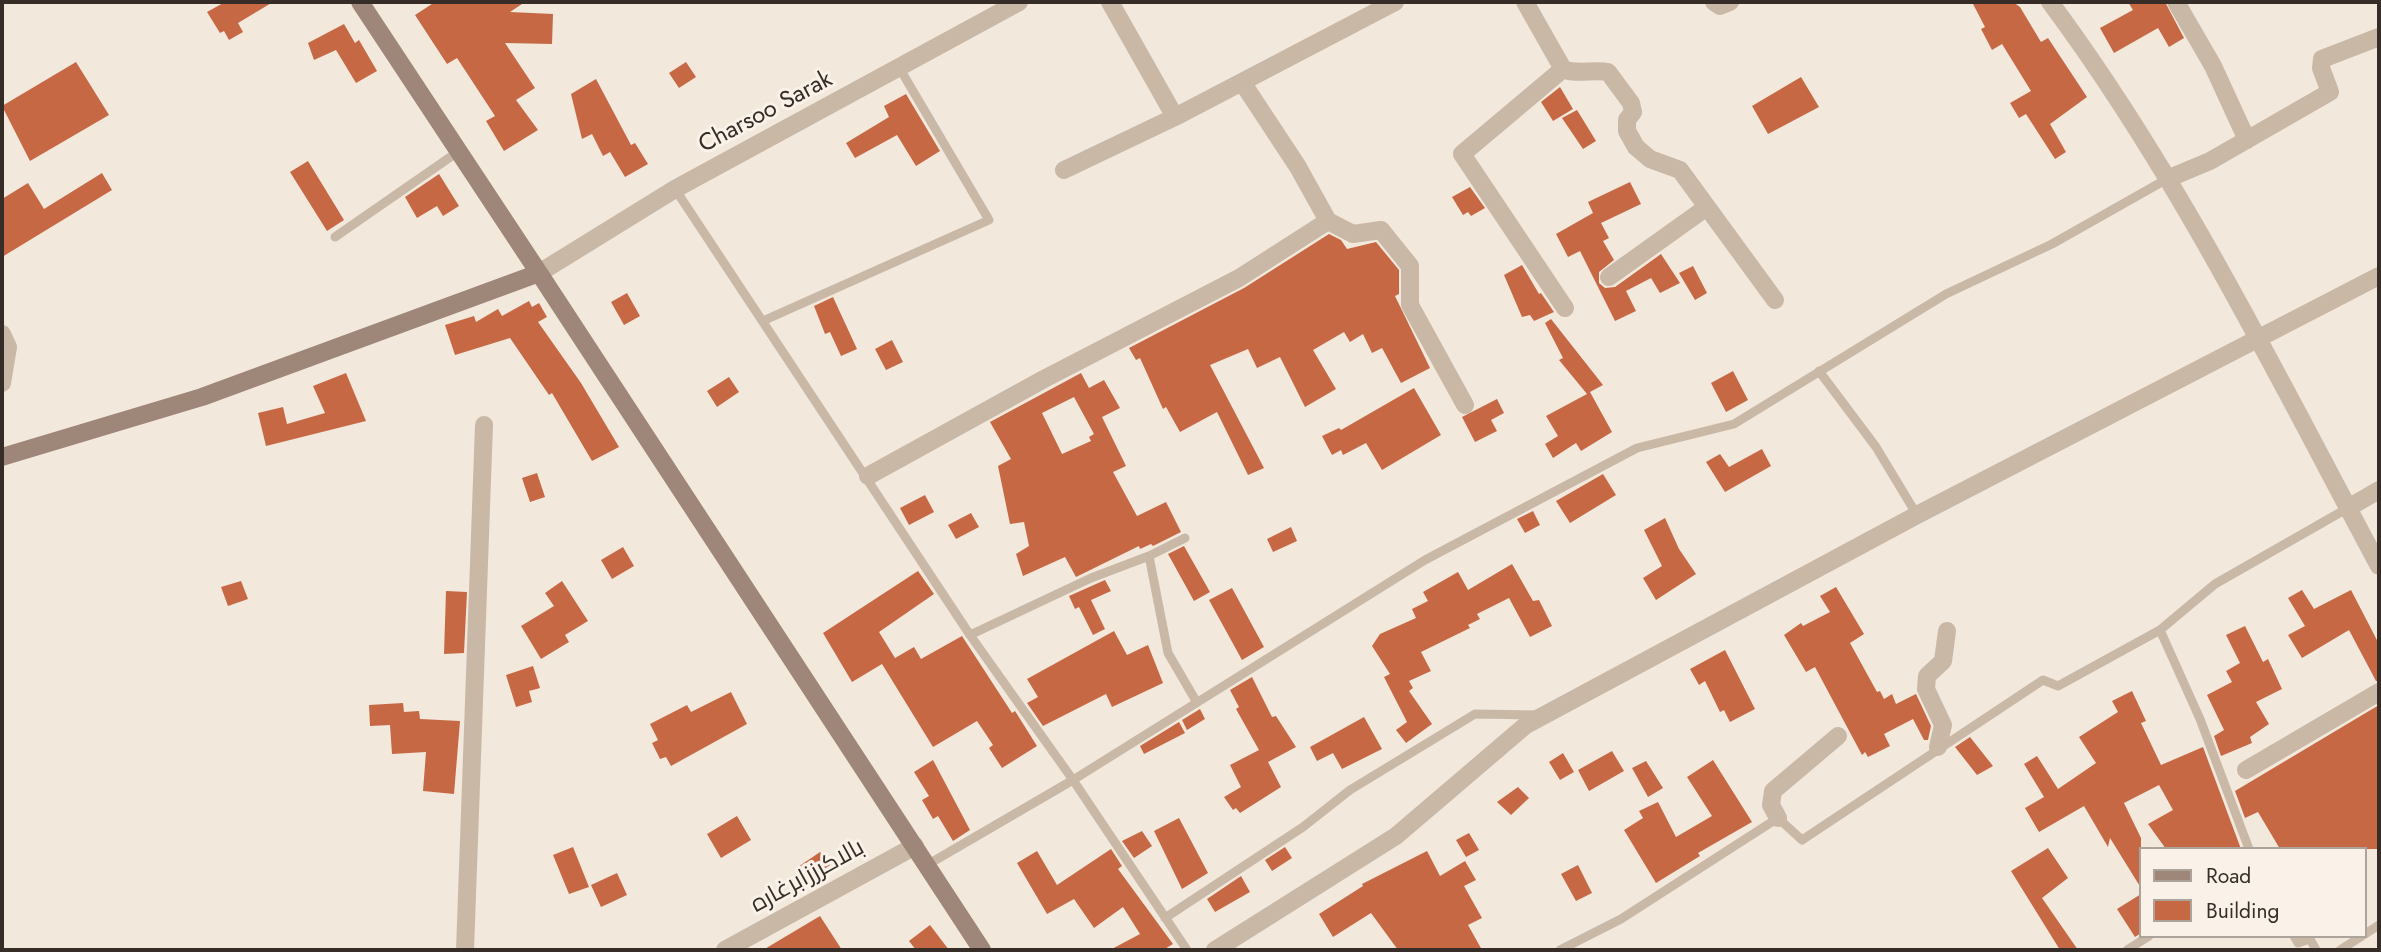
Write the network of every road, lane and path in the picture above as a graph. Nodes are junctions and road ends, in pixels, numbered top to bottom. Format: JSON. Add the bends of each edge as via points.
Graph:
{"nodes":[{"id":1,"x":360,"y":2,"type":"edge"},
{"id":2,"x":1019,"y":2,"type":"edge"},
{"id":3,"x":1110,"y":2,"type":"edge"},
{"id":4,"x":1395,"y":2,"type":"edge"},
{"id":5,"x":1525,"y":2,"type":"edge"},
{"id":6,"x":1714,"y":2,"type":"edge"},
{"id":7,"x":1730,"y":2,"type":"edge"},
{"id":8,"x":2050,"y":2,"type":"edge"},
{"id":9,"x":2176,"y":2,"type":"edge"},
{"id":10,"x":2379,"y":37,"type":"edge"},
{"id":11,"x":900,"y":69,"type":"junction"},
{"id":12,"x":1563,"y":69,"type":"junction"},
{"id":13,"x":1242,"y":82,"type":"junction"},
{"id":14,"x":1175,"y":117,"type":"junction"},
{"id":15,"x":2247,"y":140,"type":"junction"},
{"id":16,"x":459,"y":151,"type":"junction"},
{"id":17,"x":1064,"y":170,"type":"dead end"},
{"id":18,"x":2167,"y":179,"type":"junction"},
{"id":19,"x":675,"y":189,"type":"junction"},
{"id":20,"x":1707,"y":207,"type":"junction"},
{"id":21,"x":1328,"y":221,"type":"junction"},
{"id":22,"x":335,"y":237,"type":"dead end"},
{"id":23,"x":539,"y":273,"type":"junction"},
{"id":24,"x":2379,"y":276,"type":"edge"},
{"id":25,"x":1609,"y":277,"type":"dead end"},
{"id":26,"x":1775,"y":300,"type":"dead end"},
{"id":27,"x":1565,"y":308,"type":"dead end"},
{"id":28,"x":765,"y":320,"type":"junction"},
{"id":29,"x":2,"y":334,"type":"edge"},
{"id":30,"x":2259,"y":337,"type":"junction"},
{"id":31,"x":1819,"y":372,"type":"junction"},
{"id":32,"x":2,"y":383,"type":"edge"},
{"id":33,"x":1465,"y":405,"type":"dead end"},
{"id":34,"x":484,"y":425,"type":"dead end"},
{"id":35,"x":2,"y":457,"type":"edge"},
{"id":36,"x":868,"y":476,"type":"junction"},
{"id":37,"x":2379,"y":490,"type":"edge"},
{"id":38,"x":2348,"y":508,"type":"junction"},
{"id":39,"x":1917,"y":515,"type":"junction"},
{"id":40,"x":1185,"y":538,"type":"dead end"},
{"id":41,"x":1149,"y":556,"type":"junction"},
{"id":42,"x":2379,"y":566,"type":"edge"},
{"id":43,"x":1947,"y":631,"type":"dead end"},
{"id":44,"x":2160,"y":631,"type":"junction"},
{"id":45,"x":970,"y":635,"type":"junction"},
{"id":46,"x":2379,"y":692,"type":"edge"},
{"id":47,"x":1196,"y":701,"type":"junction"},
{"id":48,"x":1544,"y":715,"type":"junction"},
{"id":49,"x":1838,"y":736,"type":"dead end"},
{"id":50,"x":1938,"y":747,"type":"junction"},
{"id":51,"x":2246,"y":770,"type":"dead end"},
{"id":52,"x":1073,"y":780,"type":"junction"},
{"id":53,"x":1778,"y":818,"type":"junction"},
{"id":54,"x":915,"y":846,"type":"junction"},
{"id":55,"x":2248,"y":847,"type":"edge"},
{"id":56,"x":927,"y":865,"type":"junction"},
{"id":57,"x":1165,"y":918,"type":"junction"},
{"id":58,"x":2146,"y":938,"type":"edge"},
{"id":59,"x":2295,"y":938,"type":"edge"},
{"id":60,"x":2359,"y":938,"type":"edge"},
{"id":61,"x":463,"y":950,"type":"edge"},
{"id":62,"x":725,"y":950,"type":"edge"},
{"id":63,"x":982,"y":950,"type":"edge"},
{"id":64,"x":1187,"y":950,"type":"edge"},
{"id":65,"x":1215,"y":950,"type":"edge"},
{"id":66,"x":1560,"y":950,"type":"edge"},
{"id":67,"x":2127,"y":950,"type":"edge"},
{"id":68,"x":2316,"y":950,"type":"edge"},
{"id":69,"x":2340,"y":950,"type":"edge"}],
"edges":[{"from":1,"to":16,"type":"main road"},
{"from":2,"to":11,"type":"street","name":"Charsoo Sarak"},
{"from":3,"to":14,"type":"street"},
{"from":4,"to":13,"type":"street"},
{"from":5,"to":12,"type":"street"},
{"from":6,"to":7,"type":"street","via":[[1720,6]]},
{"from":8,"to":18,"type":"street","via":[[2090,56]]},
{"from":9,"to":15,"type":"street","via":[[2214,66]]},
{"from":10,"to":15,"type":"street","via":[[2322,59],[2330,92]]},
{"from":11,"to":19,"type":"street","name":"Charsoo Sarak"},
{"from":11,"to":28,"type":"lane","via":[[989,220]]},
{"from":12,"to":20,"type":"street","via":[[1608,72],[1631,103],[1627,131],[1636,147],[1650,159],[1680,170]]},
{"from":12,"to":27,"type":"street","via":[[1462,154]]},
{"from":13,"to":14,"type":"street"},
{"from":13,"to":21,"type":"street"},
{"from":14,"to":17,"type":"street"},
{"from":15,"to":18,"type":"street","via":[[2210,162]]},
{"from":16,"to":22,"type":"lane"},
{"from":16,"to":23,"type":"main road"},
{"from":18,"to":30,"type":"street"},
{"from":18,"to":31,"type":"lane","via":[[2052,244],[1946,294]]},
{"from":19,"to":23,"type":"street","name":"Charsoo Sarak"},
{"from":19,"to":28,"type":"lane"},
{"from":20,"to":25,"type":"street"},
{"from":20,"to":26,"type":"street"},
{"from":21,"to":33,"type":"street","via":[[1353,234],[1381,230],[1410,266],[1410,304]]},
{"from":21,"to":36,"type":"street","via":[[1239,278]]},
{"from":23,"to":35,"type":"main road","via":[[202,397]]},
{"from":23,"to":54,"type":"main road"},
{"from":24,"to":30,"type":"street"},
{"from":28,"to":36,"type":"lane"},
{"from":29,"to":32,"type":"street","via":[[8,347]]},
{"from":30,"to":38,"type":"street"},
{"from":30,"to":39,"type":"street"},
{"from":31,"to":39,"type":"lane","via":[[1876,447]]},
{"from":31,"to":47,"type":"lane","via":[[1734,424],[1637,448],[1525,505],[1424,560]]},
{"from":34,"to":61,"type":"street"},
{"from":36,"to":45,"type":"lane"},
{"from":37,"to":38,"type":"street"},
{"from":38,"to":42,"type":"street"},
{"from":38,"to":44,"type":"lane","via":[[2215,584]]},
{"from":39,"to":48,"type":"street"},
{"from":40,"to":41,"type":"lane"},
{"from":41,"to":45,"type":"lane"},
{"from":41,"to":47,"type":"lane","via":[[1168,653]]},
{"from":43,"to":50,"type":"street","via":[[1943,661],[1927,676],[1926,690],[1943,725]]},
{"from":44,"to":50,"type":"lane","via":[[2058,686],[2043,680]]},
{"from":44,"to":55,"type":"lane","via":[[2200,719]]},
{"from":45,"to":52,"type":"lane"},
{"from":46,"to":51,"type":"street"},
{"from":47,"to":52,"type":"lane"},
{"from":48,"to":57,"type":"lane","via":[[1475,714],[1350,790],[1303,827]]},
{"from":48,"to":65,"type":"street","via":[[1526,725],[1396,836]]},
{"from":49,"to":53,"type":"street","via":[[1773,791],[1771,805]]},
{"from":50,"to":53,"type":"lane","via":[[1802,839]]},
{"from":52,"to":56,"type":"lane"},
{"from":52,"to":57,"type":"lane"},
{"from":53,"to":66,"type":"lane","via":[[1621,919]]},
{"from":54,"to":56,"type":"main road"},
{"from":54,"to":62,"type":"street","name":"بالاکرززابرغاره"},
{"from":56,"to":63,"type":"main road"},
{"from":57,"to":64,"type":"lane"},
{"from":58,"to":67,"type":"lane"},
{"from":59,"to":68,"type":"lane","via":[[2298,943],[2310,939]]},
{"from":60,"to":69,"type":"lane"}]}
